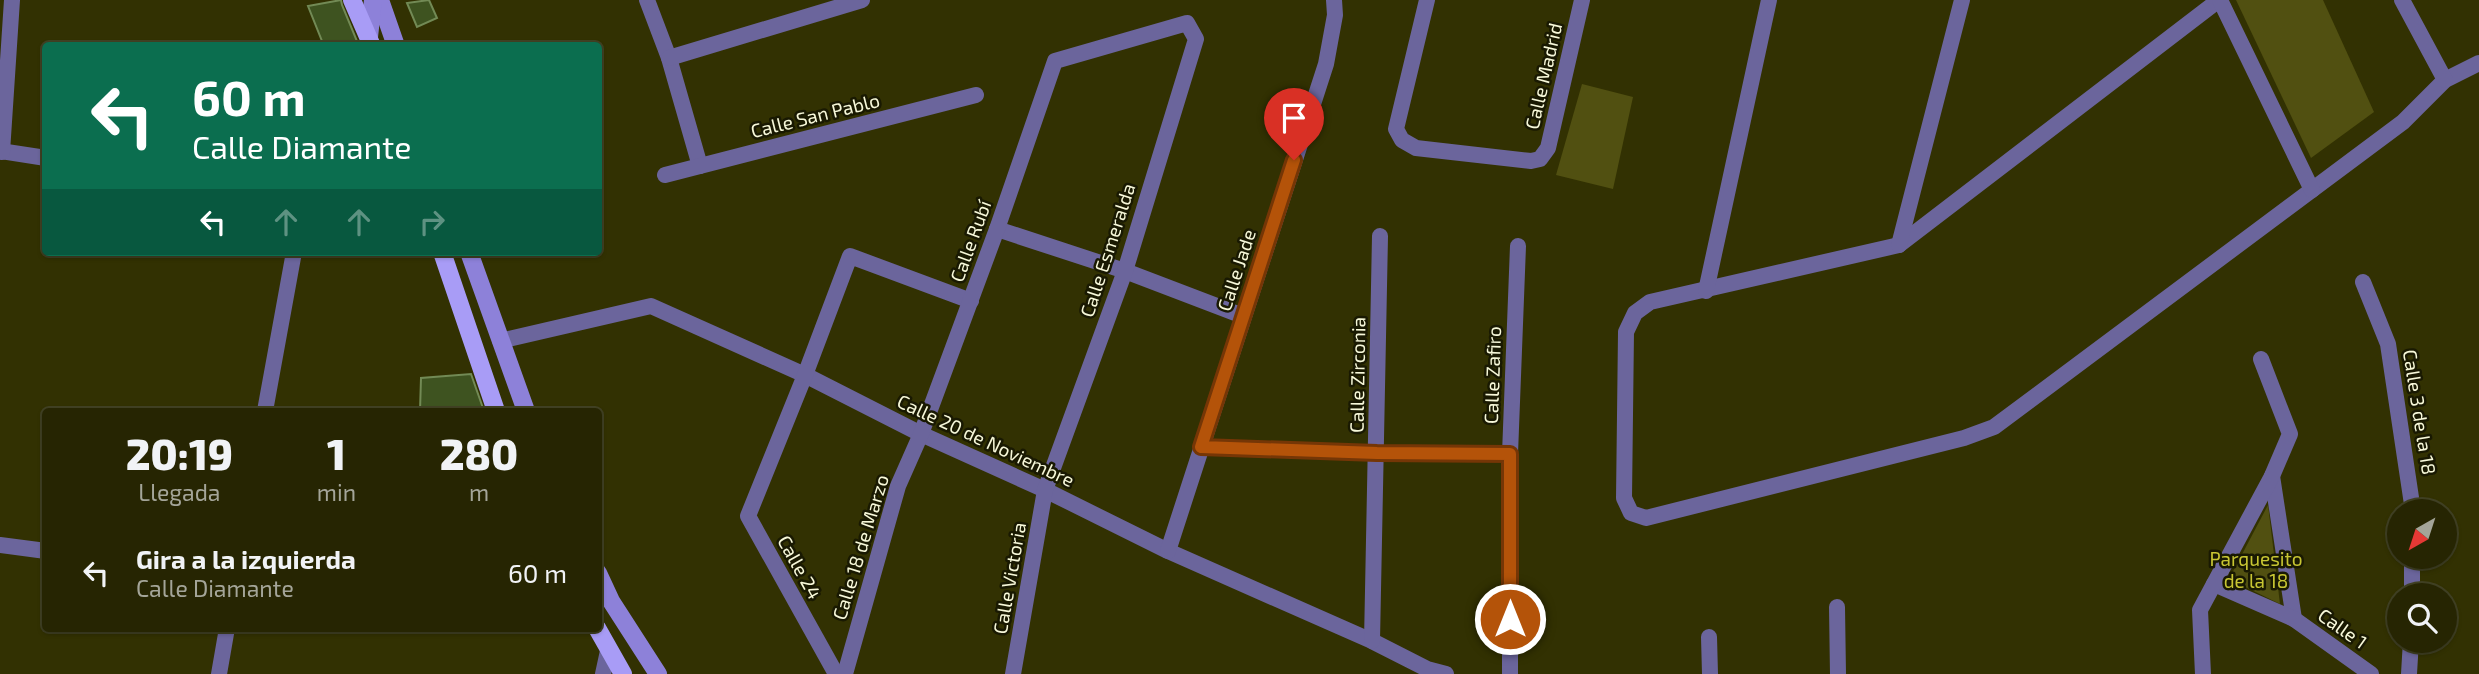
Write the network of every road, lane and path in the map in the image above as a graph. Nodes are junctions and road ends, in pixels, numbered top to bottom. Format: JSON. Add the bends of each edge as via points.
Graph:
{"nodes":[{"id":1,"x":12,"y":0,"type":"edge"},
{"id":2,"x":352,"y":0,"type":"edge"},
{"id":3,"x":373,"y":0,"type":"edge"},
{"id":4,"x":380,"y":0,"type":"edge"},
{"id":5,"x":647,"y":0,"type":"edge"},
{"id":6,"x":862,"y":0,"type":"edge"},
{"id":7,"x":1334,"y":0,"type":"edge"},
{"id":8,"x":1427,"y":0,"type":"edge"},
{"id":9,"x":1582,"y":0,"type":"edge"},
{"id":10,"x":1769,"y":0,"type":"edge"},
{"id":11,"x":1962,"y":0,"type":"edge"},
{"id":12,"x":2219,"y":0,"type":"edge"},
{"id":13,"x":2402,"y":0,"type":"edge"},
{"id":14,"x":1187,"y":23,"type":"joint"},
{"id":15,"x":369,"y":42,"type":"edge"},
{"id":16,"x":369,"y":42,"type":"edge"},
{"id":17,"x":395,"y":42,"type":"edge"},
{"id":18,"x":669,"y":58,"type":"junction"},
{"id":19,"x":2479,"y":63,"type":"edge"},
{"id":20,"x":2445,"y":80,"type":"junction"},
{"id":21,"x":976,"y":95,"type":"dead end"},
{"id":22,"x":1,"y":152,"type":"edge"},
{"id":23,"x":42,"y":158,"type":"edge"},
{"id":24,"x":701,"y":166,"type":"junction"},
{"id":25,"x":665,"y":175,"type":"dead end"},
{"id":26,"x":2312,"y":190,"type":"junction"},
{"id":27,"x":997,"y":229,"type":"junction"},
{"id":28,"x":1380,"y":236,"type":"dead end"},
{"id":29,"x":1899,"y":245,"type":"junction"},
{"id":30,"x":1518,"y":246,"type":"dead end"},
{"id":31,"x":293,"y":256,"type":"edge"},
{"id":32,"x":443,"y":256,"type":"edge"},
{"id":33,"x":469,"y":256,"type":"edge"},
{"id":34,"x":1125,"y":271,"type":"junction"},
{"id":35,"x":2363,"y":282,"type":"dead end"},
{"id":36,"x":1706,"y":291,"type":"junction"},
{"id":37,"x":971,"y":301,"type":"junction"},
{"id":38,"x":1243,"y":316,"type":"junction"},
{"id":39,"x":499,"y":341,"type":"junction"},
{"id":40,"x":2261,"y":359,"type":"dead end"},
{"id":41,"x":806,"y":375,"type":"junction"},
{"id":42,"x":266,"y":408,"type":"edge"},
{"id":43,"x":495,"y":408,"type":"edge"},
{"id":44,"x":525,"y":408,"type":"edge"},
{"id":45,"x":920,"y":434,"type":"junction"},
{"id":46,"x":1201,"y":447,"type":"junction"},
{"id":47,"x":1377,"y":453,"type":"junction"},
{"id":48,"x":1510,"y":454,"type":"junction"},
{"id":49,"x":2272,"y":476,"type":"junction"},
{"id":50,"x":1045,"y":490,"type":"junction"},
{"id":51,"x":2411,"y":499,"type":"edge"},
{"id":52,"x":0,"y":545,"type":"edge"},
{"id":53,"x":42,"y":550,"type":"edge"},
{"id":54,"x":1168,"y":551,"type":"junction"},
{"id":55,"x":602,"y":582,"type":"edge"},
{"id":56,"x":2214,"y":584,"type":"junction"},
{"id":57,"x":1837,"y":607,"type":"dead end"},
{"id":58,"x":2294,"y":619,"type":"junction"},
{"id":59,"x":226,"y":632,"type":"edge"},
{"id":60,"x":599,"y":632,"type":"edge"},
{"id":61,"x":1709,"y":637,"type":"dead end"},
{"id":62,"x":1372,"y":641,"type":"junction"},
{"id":63,"x":608,"y":651,"type":"junction"},
{"id":64,"x":2410,"y":653,"type":"edge"},
{"id":65,"x":219,"y":674,"type":"edge"},
{"id":66,"x":603,"y":674,"type":"edge"},
{"id":67,"x":623,"y":674,"type":"edge"},
{"id":68,"x":657,"y":674,"type":"edge"},
{"id":69,"x":836,"y":674,"type":"edge"},
{"id":70,"x":845,"y":674,"type":"edge"},
{"id":71,"x":1013,"y":674,"type":"edge"},
{"id":72,"x":1446,"y":674,"type":"edge"},
{"id":73,"x":1510,"y":674,"type":"edge"},
{"id":74,"x":1710,"y":674,"type":"edge"},
{"id":75,"x":1841,"y":674,"type":"edge"},
{"id":76,"x":2203,"y":674,"type":"edge"},
{"id":77,"x":2371,"y":674,"type":"edge"},
{"id":78,"x":2409,"y":674,"type":"edge"}],
"edges":[{"from":1,"to":22,"type":"street"},
{"from":2,"to":15,"type":"main road"},
{"from":3,"to":16,"type":"main road"},
{"from":4,"to":17,"type":"main road"},
{"from":5,"to":18,"type":"street"},
{"from":6,"to":18,"type":"street"},
{"from":7,"to":38,"type":"street","name":"Calle Jade","via":[[1326,64]]},
{"from":8,"to":9,"type":"street","name":"Calle Madrid","via":[[1396,129],[1402,140],[1416,148],[1531,161],[1540,159],[1548,148]]},
{"from":10,"to":36,"type":"street"},
{"from":11,"to":29,"type":"street"},
{"from":12,"to":26,"type":"street"},
{"from":12,"to":29,"type":"street"},
{"from":13,"to":20,"type":"street"},
{"from":14,"to":27,"type":"street","name":"Calle Rubí","via":[[1055,61]]},
{"from":14,"to":34,"type":"street","name":"Calle Esmeralda","via":[[1196,39]]},
{"from":18,"to":24,"type":"street"},
{"from":19,"to":20,"type":"street"},
{"from":20,"to":26,"type":"street","via":[[2403,122]]},
{"from":21,"to":24,"type":"street","name":"Calle San Pablo"},
{"from":22,"to":23,"type":"street"},
{"from":24,"to":25,"type":"street","name":"Calle San Pablo"},
{"from":26,"to":36,"type":"street","via":[[1994,427],[1646,518],[1632,513],[1624,498],[1626,332],[1635,313],[1650,302]]},
{"from":27,"to":34,"type":"street"},
{"from":27,"to":37,"type":"street","name":"Calle Rubí"},
{"from":28,"to":47,"type":"street","name":"Calle Zirconia"},
{"from":29,"to":36,"type":"street"},
{"from":30,"to":48,"type":"street","name":"Calle Zafiro"},
{"from":31,"to":42,"type":"street"},
{"from":32,"to":43,"type":"main road"},
{"from":33,"to":39,"type":"main road"},
{"from":34,"to":38,"type":"street"},
{"from":34,"to":50,"type":"street","name":"Calle Esmeralda"},
{"from":35,"to":51,"type":"street","name":"Calle 3 de la 18","via":[[2388,344]]},
{"from":37,"to":41,"type":"street","via":[[850,256]]},
{"from":37,"to":45,"type":"street","name":"Calle Rubí"},
{"from":38,"to":46,"type":"street","name":"Calle Jade"},
{"from":39,"to":41,"type":"street","name":"Calle 20 de Noviembre","via":[[652,306]]},
{"from":39,"to":44,"type":"main road"},
{"from":40,"to":49,"type":"street","via":[[2290,434]]},
{"from":41,"to":45,"type":"street","name":"Calle 20 de Noviembre"},
{"from":41,"to":69,"type":"street","name":"Calle 24","via":[[748,516]]},
{"from":45,"to":50,"type":"street","name":"Calle 20 de Noviembre"},
{"from":45,"to":70,"type":"street","name":"Calle 18 de Marzo","via":[[898,486]]},
{"from":46,"to":47,"type":"street"},
{"from":46,"to":54,"type":"street","name":"Calle Jade"},
{"from":47,"to":48,"type":"street"},
{"from":47,"to":62,"type":"street","name":"Calle Zirconia"},
{"from":48,"to":73,"type":"street","name":"Calle Zafiro"},
{"from":49,"to":56,"type":"street"},
{"from":49,"to":58,"type":"street"},
{"from":50,"to":54,"type":"street","name":"Calle 20 de Noviembre"},
{"from":50,"to":71,"type":"street","name":"Calle Victoria"},
{"from":52,"to":53,"type":"street"},
{"from":54,"to":62,"type":"street","name":"Calle 20 de Noviembre"},
{"from":55,"to":68,"type":"main road"},
{"from":56,"to":58,"type":"street","name":"Calle 1"},
{"from":56,"to":76,"type":"street","via":[[2200,610]]},
{"from":57,"to":75,"type":"street"},
{"from":58,"to":77,"type":"street","name":"Calle 1"},
{"from":59,"to":65,"type":"street"},
{"from":60,"to":63,"type":"main road"},
{"from":61,"to":74,"type":"street"},
{"from":62,"to":72,"type":"street","name":"Calle 20 de Noviembre"},
{"from":63,"to":66,"type":"street"},
{"from":63,"to":67,"type":"main road"},
{"from":64,"to":78,"type":"street"}]}
